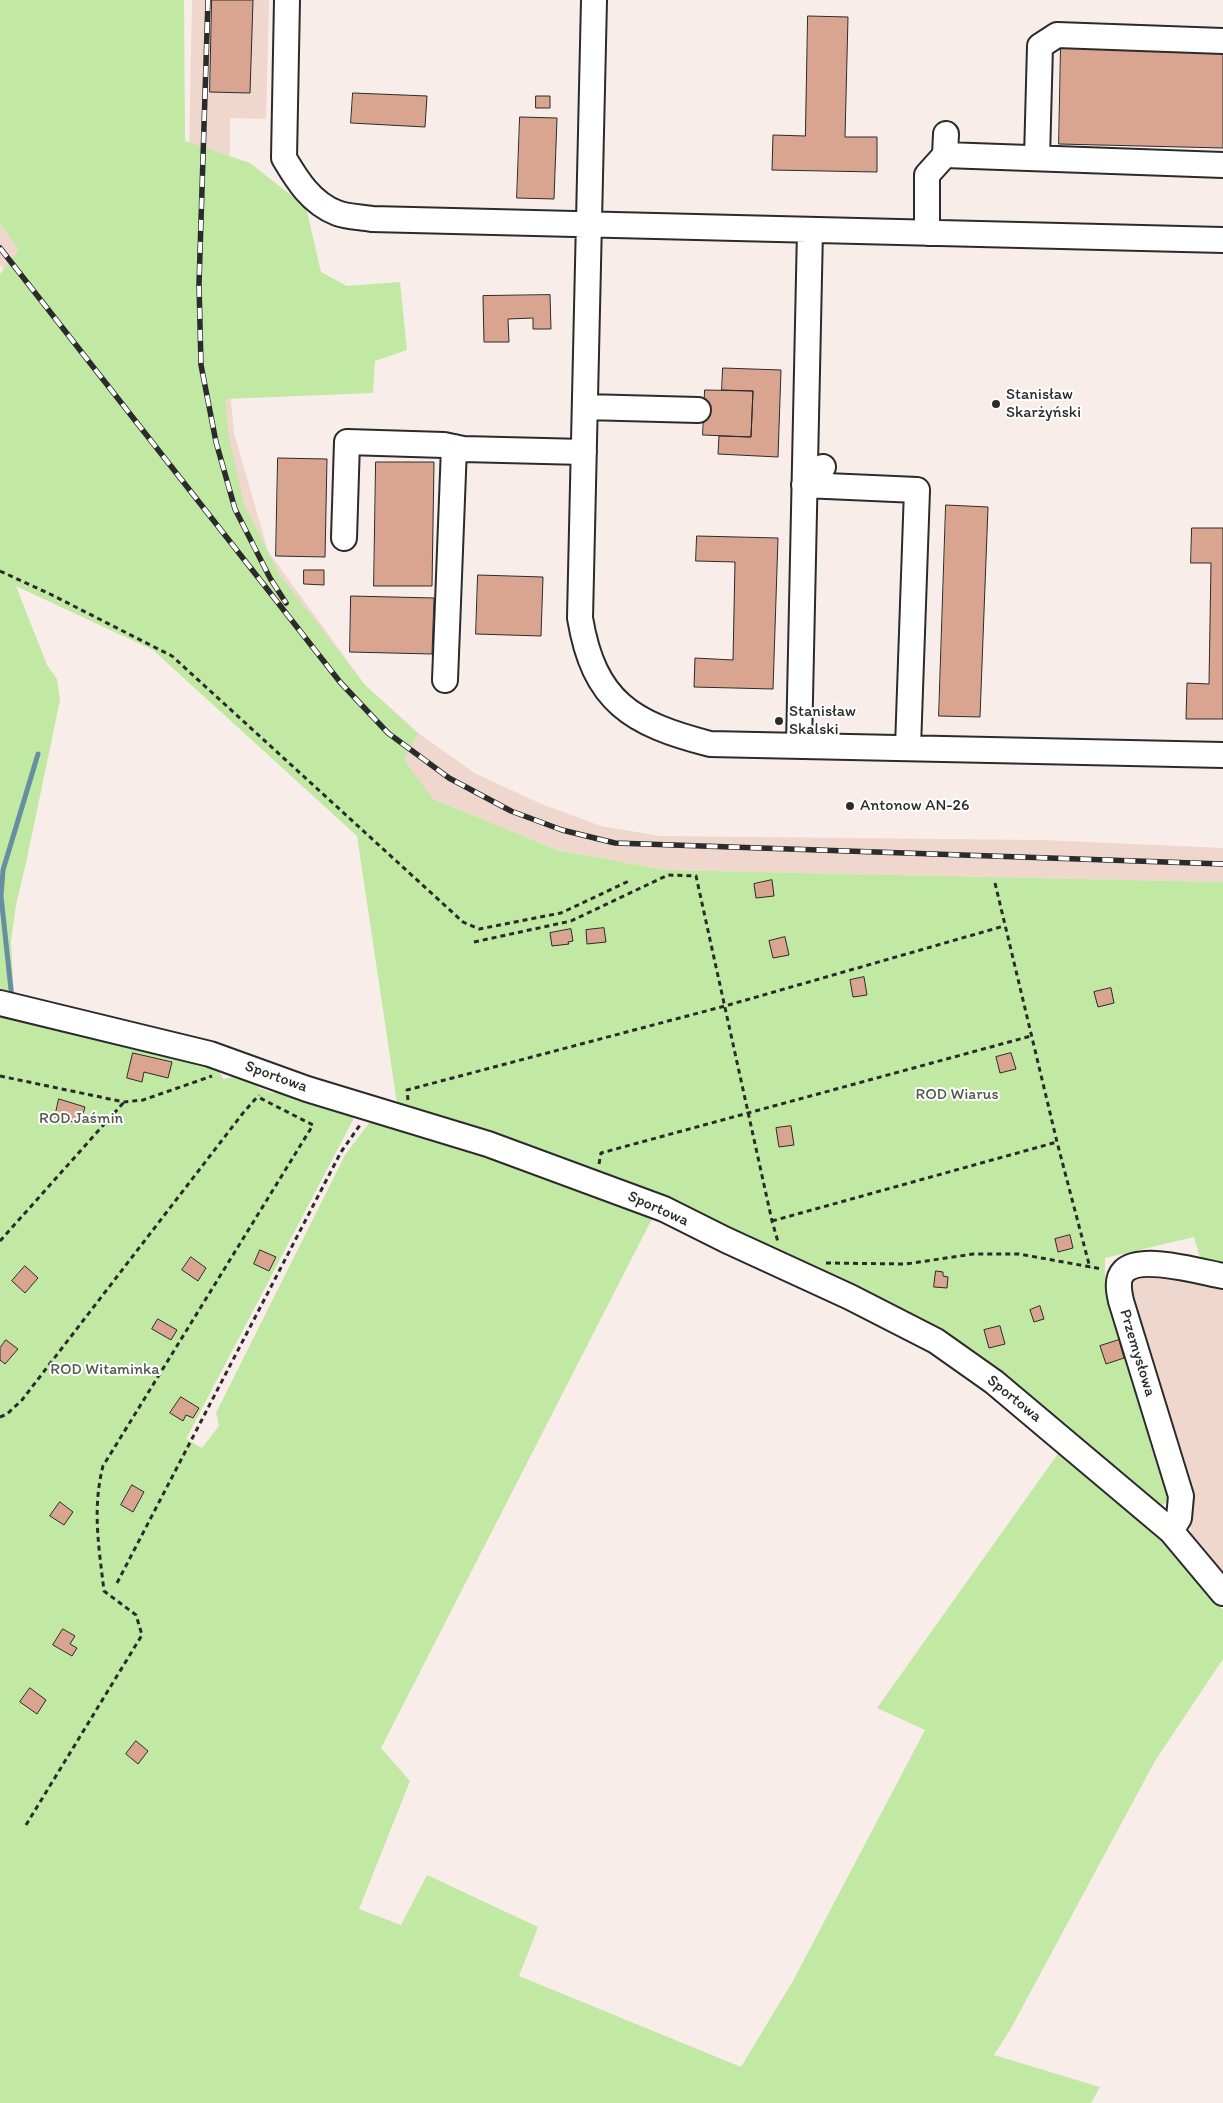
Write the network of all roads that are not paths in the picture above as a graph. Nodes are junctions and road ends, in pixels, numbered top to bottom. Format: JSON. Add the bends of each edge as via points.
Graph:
{"nodes":[{"id":1,"x":287,"y":0,"type":"edge"},
{"id":2,"x":594,"y":0,"type":"edge"},
{"id":3,"x":1223,"y":41,"type":"edge"},
{"id":4,"x":1037,"y":158,"type":"junction"},
{"id":5,"x":1223,"y":165,"type":"edge"},
{"id":6,"x":589,"y":225,"type":"junction"},
{"id":7,"x":810,"y":230,"type":"junction"},
{"id":8,"x":927,"y":233,"type":"junction"},
{"id":9,"x":1223,"y":240,"type":"edge"},
{"id":10,"x":585,"y":407,"type":"junction"},
{"id":11,"x":698,"y":410,"type":"dead end"},
{"id":12,"x":454,"y":447,"type":"junction"},
{"id":13,"x":584,"y":452,"type":"junction"},
{"id":14,"x":823,"y":467,"type":"dead end"},
{"id":15,"x":804,"y":485,"type":"junction"},
{"id":16,"x":344,"y":538,"type":"dead end"},
{"id":17,"x":445,"y":680,"type":"dead end"},
{"id":18,"x":799,"y":745,"type":"junction"},
{"id":19,"x":908,"y":747,"type":"junction"},
{"id":20,"x":1223,"y":755,"type":"edge"},
{"id":21,"x":0,"y":1003,"type":"edge"},
{"id":22,"x":1223,"y":1276,"type":"edge"},
{"id":23,"x":1171,"y":1531,"type":"junction"},
{"id":24,"x":1223,"y":1593,"type":"edge"}],
"edges":[{"from":1,"to":6,"type":"street","via":[[284,158],[311,197],[337,213],[372,219]]},
{"from":2,"to":6,"type":"street"},
{"from":3,"to":4,"type":"street","via":[[1057,35],[1040,46]]},
{"from":4,"to":5,"type":"street"},
{"from":4,"to":8,"type":"street","via":[[945,145],[927,175]]},
{"from":6,"to":7,"type":"street"},
{"from":6,"to":10,"type":"street"},
{"from":7,"to":8,"type":"street"},
{"from":7,"to":15,"type":"street"},
{"from":8,"to":9,"type":"street"},
{"from":10,"to":11,"type":"street"},
{"from":10,"to":13,"type":"street"},
{"from":12,"to":13,"type":"street"},
{"from":12,"to":16,"type":"street","via":[[347,442]]},
{"from":12,"to":17,"type":"street"},
{"from":13,"to":18,"type":"street","via":[[580,618],[589,659],[603,685],[615,700],[647,724],[675,735],[710,744]]},
{"from":14,"to":15,"type":"street"},
{"from":15,"to":18,"type":"street"},
{"from":15,"to":19,"type":"street","via":[[916,490]]},
{"from":18,"to":19,"type":"street"},
{"from":19,"to":20,"type":"street"},
{"from":21,"to":23,"type":"street","name":"Sportowa","via":[[210,1054],[307,1089],[488,1144],[664,1209],[850,1296],[927,1336],[994,1382]]},
{"from":22,"to":23,"type":"street","name":"Przemysłowa","via":[[1150,1264],[1128,1268],[1120,1280],[1121,1301],[1181,1496],[1181,1511]]},
{"from":23,"to":24,"type":"street","name":"Sportowa"}]}
